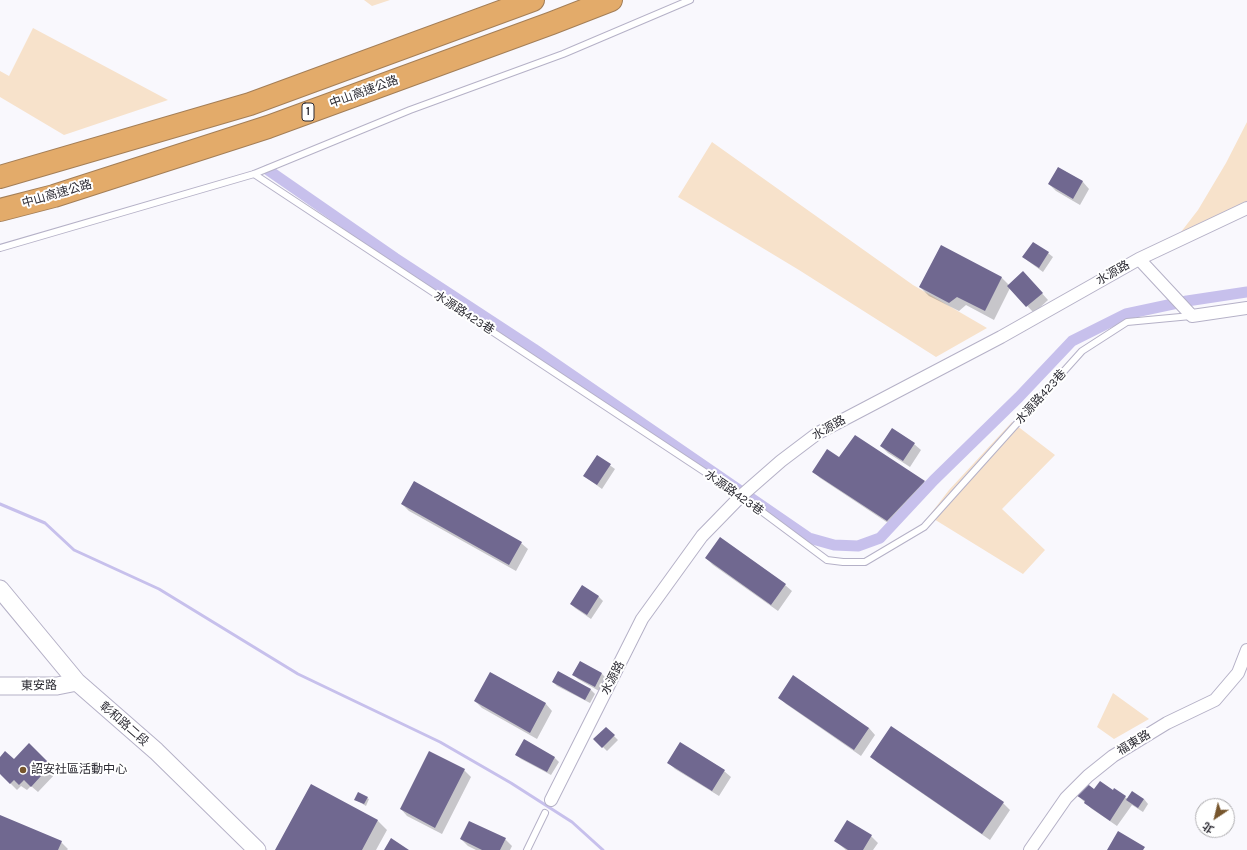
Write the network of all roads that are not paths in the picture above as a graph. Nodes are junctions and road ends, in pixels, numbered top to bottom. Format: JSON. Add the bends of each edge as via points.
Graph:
{"nodes":[{"id":1,"x":533,"y":0,"type":"edge"},
{"id":2,"x":611,"y":0,"type":"edge"},
{"id":3,"x":690,"y":0,"type":"edge"},
{"id":4,"x":254,"y":174,"type":"junction"},
{"id":5,"x":0,"y":178,"type":"edge"},
{"id":6,"x":1247,"y":208,"type":"edge"},
{"id":7,"x":0,"y":210,"type":"edge"},
{"id":8,"x":0,"y":248,"type":"edge"},
{"id":9,"x":1139,"y":259,"type":"junction"},
{"id":10,"x":1247,"y":308,"type":"edge"},
{"id":11,"x":1192,"y":316,"type":"junction"},
{"id":12,"x":741,"y":496,"type":"junction"},
{"id":13,"x":0,"y":589,"type":"edge"},
{"id":14,"x":1247,"y":650,"type":"edge"},
{"id":15,"x":77,"y":682,"type":"junction"},
{"id":16,"x":0,"y":686,"type":"edge"},
{"id":17,"x":551,"y":800,"type":"dead end"},
{"id":18,"x":545,"y":813,"type":"dead end"},
{"id":19,"x":257,"y":850,"type":"edge"},
{"id":20,"x":527,"y":850,"type":"edge"},
{"id":21,"x":1030,"y":850,"type":"edge"}],
"edges":[{"from":1,"to":5,"type":"highway","number":"1","via":[[250,104]]},
{"from":2,"to":7,"type":"highway","name":"中山高速公路","number":"1","via":[[268,127],[54,196]]},
{"from":3,"to":4,"type":"lane","via":[[563,54],[410,110]]},
{"from":4,"to":8,"type":"lane"},
{"from":4,"to":12,"type":"lane","name":"水源路423巷"},
{"from":6,"to":9,"type":"street","name":"水源路"},
{"from":9,"to":11,"type":"street"},
{"from":9,"to":12,"type":"street","name":"水源路","via":[[1002,337],[818,433]]},
{"from":10,"to":11,"type":"street"},
{"from":11,"to":12,"type":"lane","name":"水源路423巷","via":[[1127,322],[1082,351],[924,526],[865,562],[827,560]]},
{"from":12,"to":17,"type":"street","name":"水源路","via":[[702,536],[642,619]]},
{"from":13,"to":15,"type":"street","name":"彰和路二段"},
{"from":14,"to":21,"type":"street","name":"福東路","via":[[1238,673],[1215,700],[1167,723],[1112,756],[1088,776],[1066,798]]},
{"from":15,"to":16,"type":"street","name":"東安路","via":[[56,686]]},
{"from":15,"to":19,"type":"street","name":"彰和路二段","via":[[156,751]]},
{"from":18,"to":20,"type":"lane"}]}
